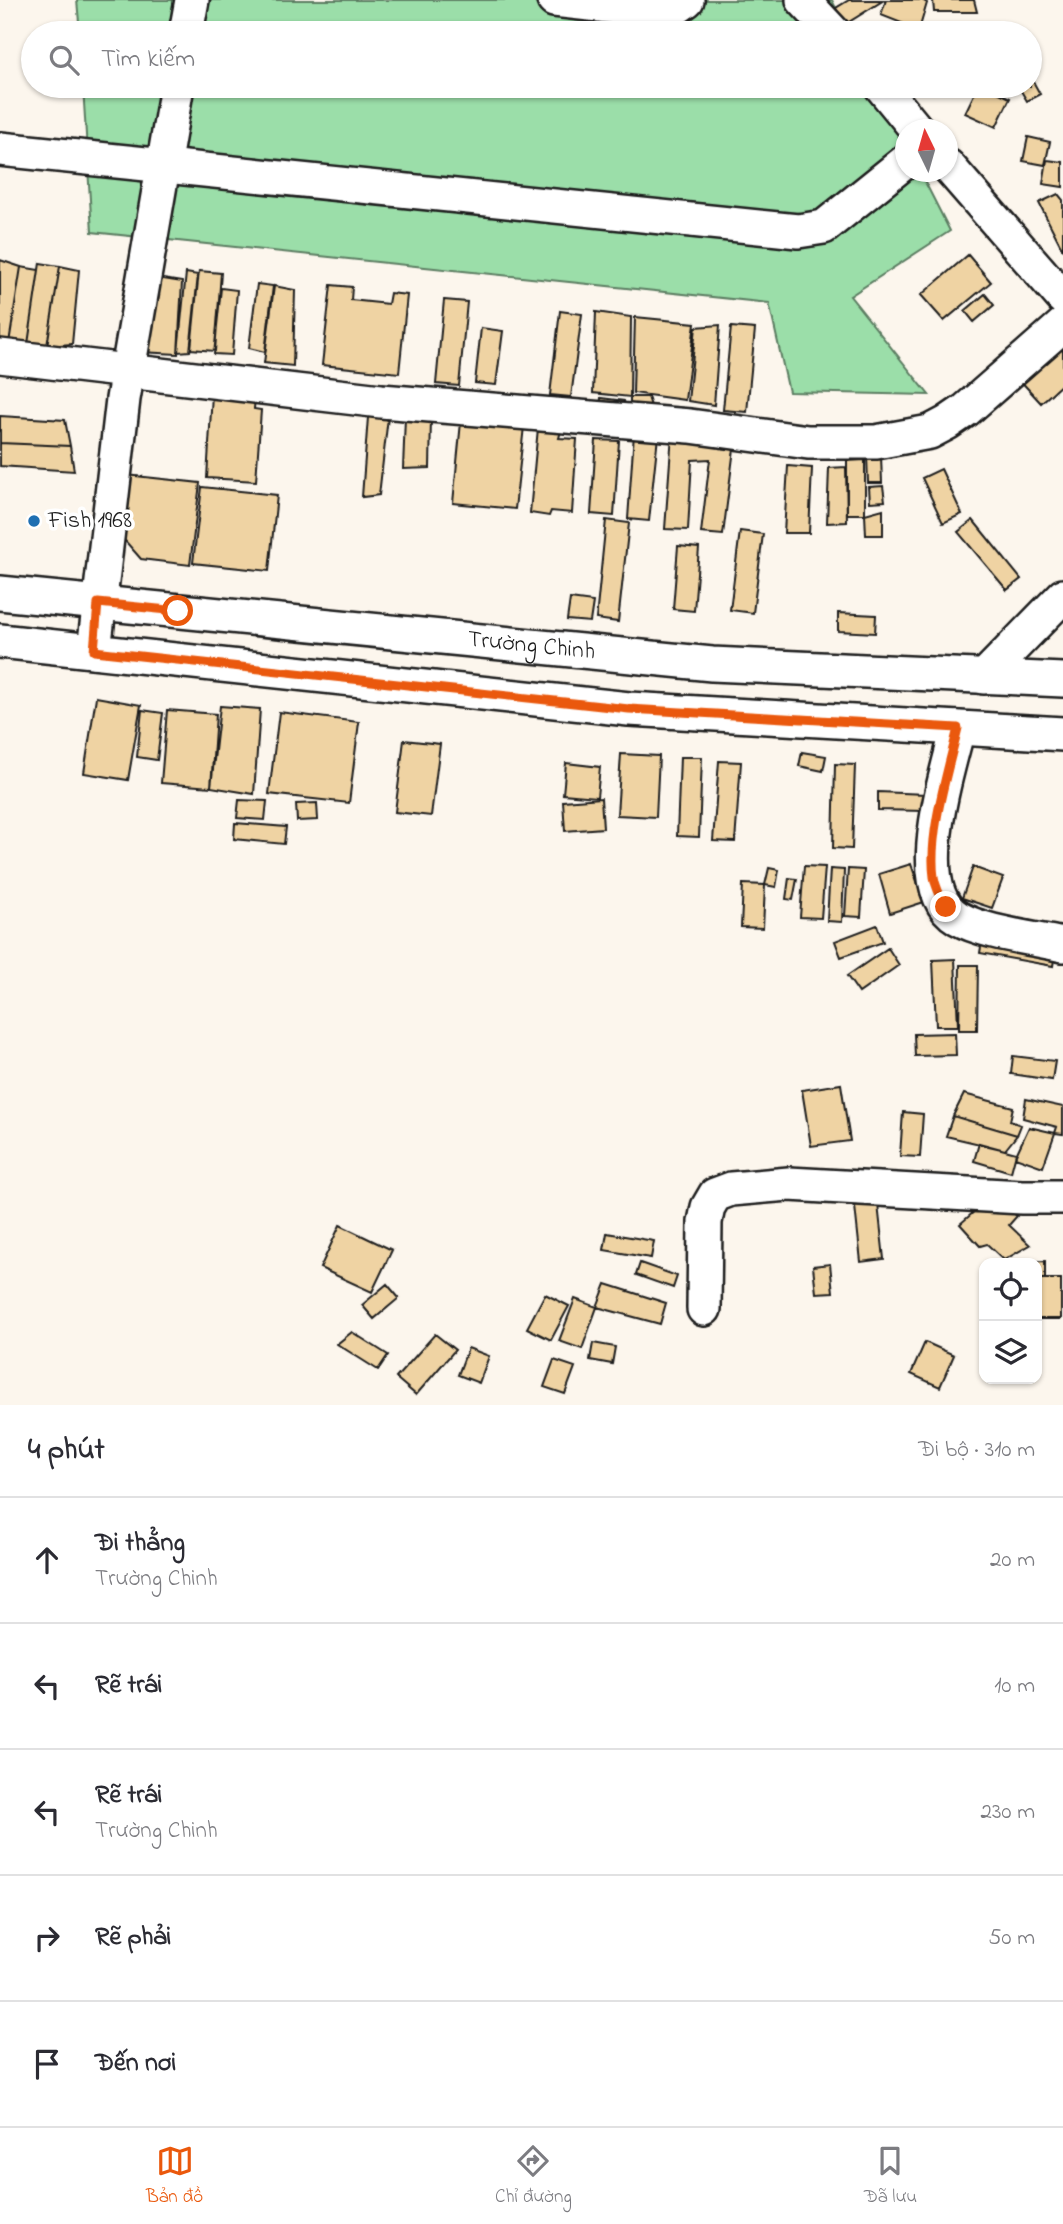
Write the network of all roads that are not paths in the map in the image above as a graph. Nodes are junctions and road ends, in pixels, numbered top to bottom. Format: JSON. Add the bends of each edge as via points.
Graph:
{"nodes":[{"id":1,"x":192,"y":0,"type":"edge"},
{"id":2,"x":554,"y":0,"type":"edge"},
{"id":3,"x":687,"y":0,"type":"edge"},
{"id":4,"x":803,"y":0,"type":"edge"},
{"id":5,"x":188,"y":21,"type":"edge"},
{"id":6,"x":823,"y":21,"type":"edge"},
{"id":7,"x":175,"y":98,"type":"edge"},
{"id":8,"x":891,"y":98,"type":"edge"},
{"id":9,"x":908,"y":119,"type":"edge"},
{"id":10,"x":0,"y":149,"type":"edge"},
{"id":11,"x":163,"y":166,"type":"junction"},
{"id":12,"x":895,"y":169,"type":"edge"},
{"id":13,"x":958,"y":179,"type":"edge"},
{"id":14,"x":1063,"y":298,"type":"edge"},
{"id":15,"x":1063,"y":325,"type":"edge"},
{"id":16,"x":0,"y":356,"type":"edge"},
{"id":17,"x":128,"y":371,"type":"junction"},
{"id":18,"x":0,"y":593,"type":"edge"},
{"id":19,"x":1063,"y":596,"type":"edge"},
{"id":20,"x":98,"y":603,"type":"junction"},
{"id":21,"x":0,"y":642,"type":"edge"},
{"id":22,"x":94,"y":651,"type":"junction"},
{"id":23,"x":984,"y":677,"type":"junction"},
{"id":24,"x":1063,"y":680,"type":"edge"},
{"id":25,"x":958,"y":728,"type":"junction"},
{"id":26,"x":1063,"y":734,"type":"edge"},
{"id":27,"x":1063,"y":945,"type":"edge"},
{"id":28,"x":1063,"y":1196,"type":"edge"},
{"id":29,"x":704,"y":1309,"type":"dead end"}],
"edges":[{"from":1,"to":5,"type":"street"},
{"from":2,"to":3,"type":"street","via":[[644,10],[673,10]]},
{"from":4,"to":6,"type":"street"},
{"from":7,"to":11,"type":"street"},
{"from":8,"to":9,"type":"street"},
{"from":10,"to":11,"type":"street"},
{"from":11,"to":12,"type":"street","via":[[798,232],[824,227]]},
{"from":11,"to":17,"type":"street"},
{"from":13,"to":14,"type":"street"},
{"from":15,"to":17,"type":"street","via":[[947,423],[930,432],[876,442],[808,442],[690,426],[394,403]]},
{"from":16,"to":17,"type":"street"},
{"from":17,"to":20,"type":"street"},
{"from":18,"to":20,"type":"street","name":"Trường Chinh"},
{"from":19,"to":23,"type":"street"},
{"from":20,"to":22,"type":"street"},
{"from":20,"to":23,"type":"street","name":"Trường Chinh","via":[[712,664]]},
{"from":21,"to":22,"type":"street"},
{"from":22,"to":25,"type":"street","via":[[629,709]]},
{"from":23,"to":24,"type":"street","name":"Trường Chinh"},
{"from":25,"to":26,"type":"street"},
{"from":25,"to":27,"type":"street","via":[[937,823],[933,862],[937,891],[946,907],[964,920]]},
{"from":28,"to":29,"type":"street","via":[[789,1184],[732,1189],[715,1195],[708,1207]]}]}
